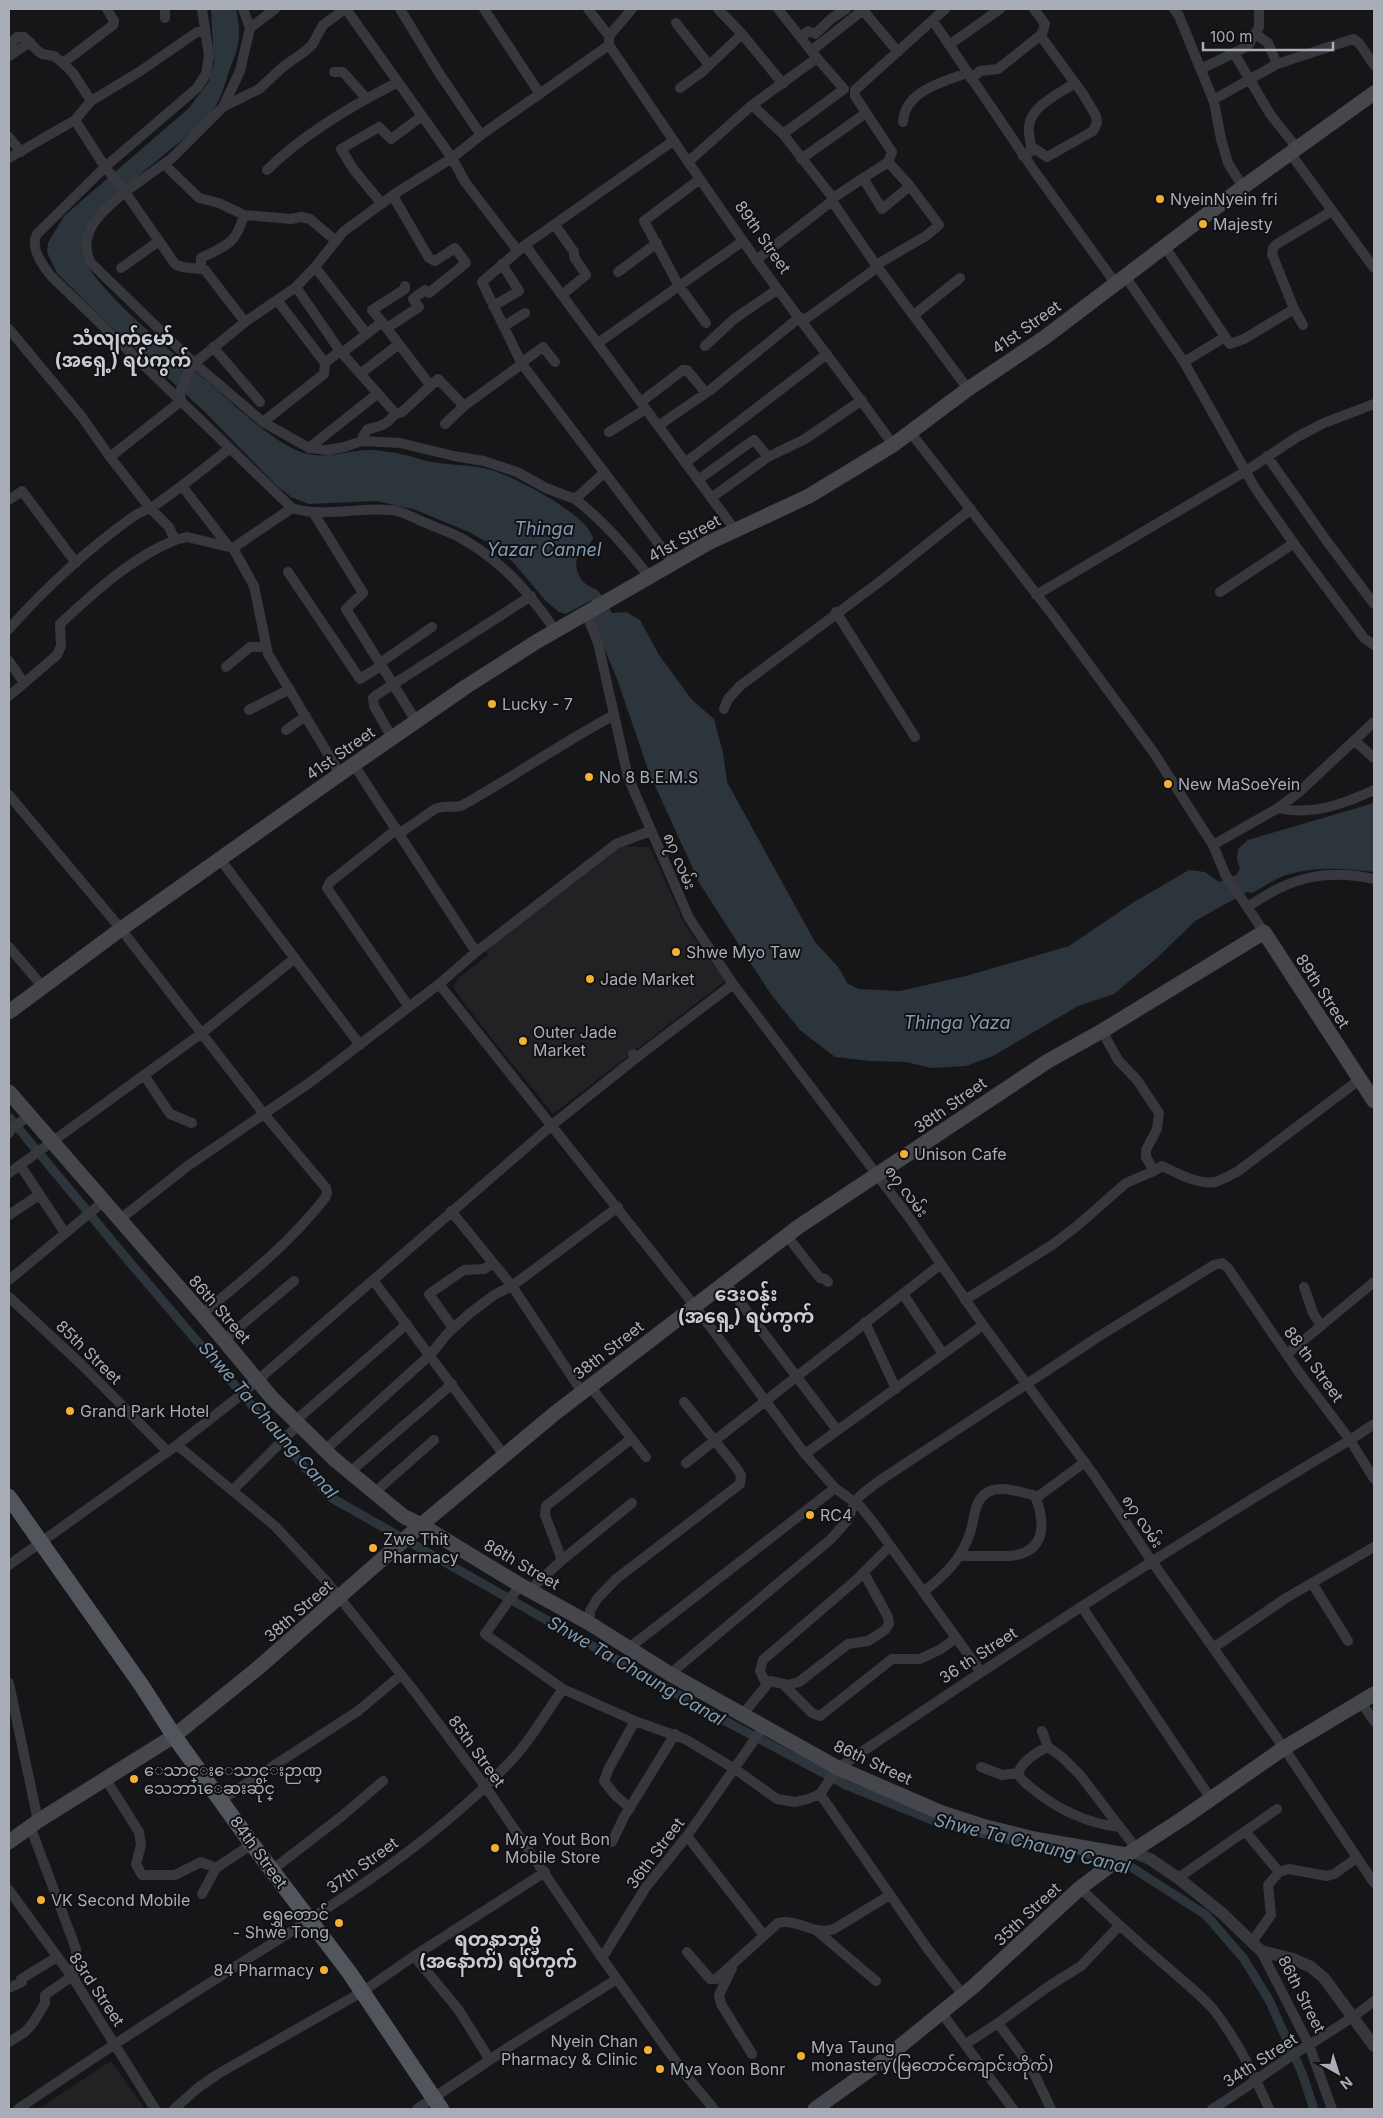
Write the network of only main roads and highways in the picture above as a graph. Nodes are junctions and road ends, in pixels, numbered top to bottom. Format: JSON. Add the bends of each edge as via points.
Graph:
{"nodes":[{"id":1,"x":1374,"y":93,"type":"edge"},
{"id":2,"x":1264,"y":932,"type":"joint"},
{"id":3,"x":10,"y":1010,"type":"edge"},
{"id":4,"x":9,"y":1092,"type":"edge"},
{"id":5,"x":1374,"y":1101,"type":"edge"},
{"id":6,"x":18,"y":1125,"type":"edge"},
{"id":7,"x":9,"y":1497,"type":"edge"},
{"id":8,"x":412,"y":1534,"type":"junction"},
{"id":9,"x":1374,"y":1694,"type":"edge"},
{"id":10,"x":174,"y":1736,"type":"junction"},
{"id":11,"x":9,"y":1842,"type":"edge"},
{"id":12,"x":1123,"y":1856,"type":"junction"},
{"id":13,"x":437,"y":2104,"type":"edge"},
{"id":14,"x":815,"y":2109,"type":"edge"}],
"edges":[{"from":1,"to":3,"type":"main road","name":"41st Street","via":[[911,433],[809,496],[735,530],[606,600],[467,686]]},
{"from":2,"to":5,"type":"main road","name":"89th Street"},
{"from":2,"to":8,"type":"main road","name":"38th Street","via":[[1040,1066],[786,1236],[586,1389]]},
{"from":4,"to":6,"type":"main road","name":"86th Street"},
{"from":6,"to":8,"type":"main road","name":"86th Street","via":[[47,1144],[100,1204],[119,1220],[257,1381],[325,1450],[403,1516]]},
{"from":7,"to":10,"type":"main road","name":"84th Street"},
{"from":8,"to":10,"type":"main road","name":"38th Street"},
{"from":8,"to":12,"type":"main road","name":"86th Street","via":[[589,1623],[670,1674],[743,1714],[759,1734],[833,1774],[982,1826]]},
{"from":9,"to":12,"type":"main road","name":"35th Street","via":[[1284,1748]]},
{"from":10,"to":11,"type":"main road","name":"38th Street"},
{"from":10,"to":13,"type":"main road","name":"84th Street","via":[[362,1992]]},
{"from":12,"to":14,"type":"main road","name":"35th Street","via":[[1080,1888],[963,1995],[878,2064]]}]}
